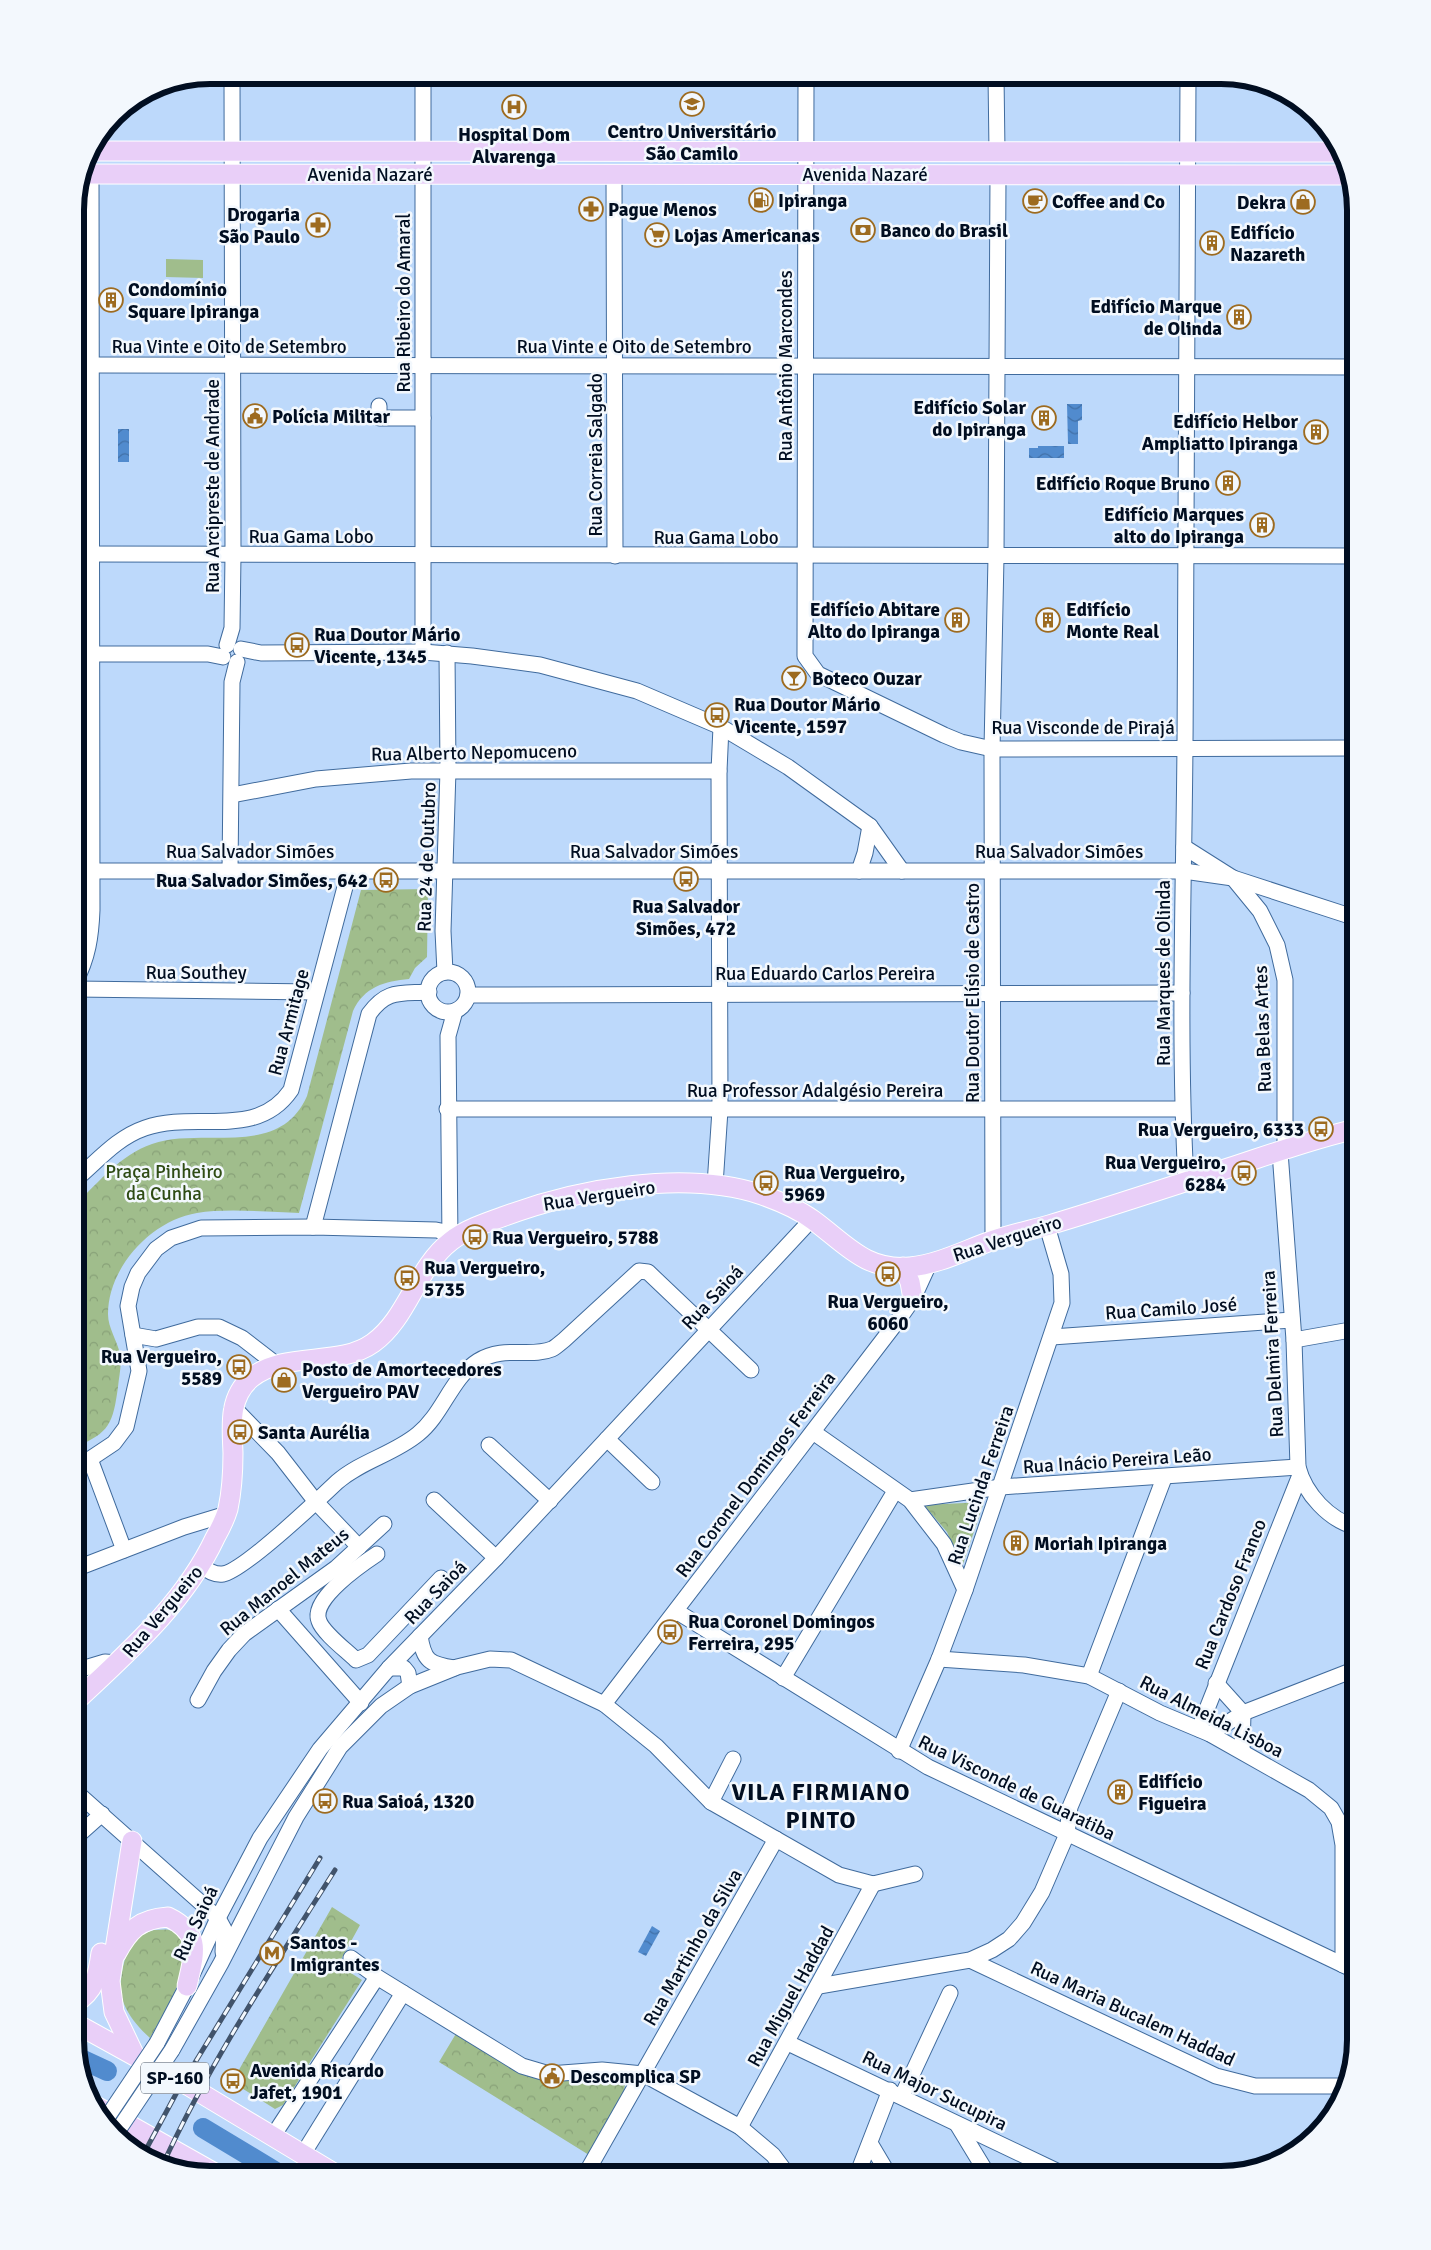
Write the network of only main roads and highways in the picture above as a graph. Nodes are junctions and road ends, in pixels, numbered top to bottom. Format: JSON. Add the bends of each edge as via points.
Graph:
{"nodes":[{"id":1,"x":99,"y":151,"type":"edge"},
{"id":2,"x":1333,"y":152,"type":"edge"},
{"id":3,"x":89,"y":174,"type":"edge"},
{"id":4,"x":1342,"y":174,"type":"edge"},
{"id":5,"x":1347,"y":1132,"type":"edge"},
{"id":6,"x":903,"y":1267,"type":"junction"},
{"id":7,"x":913,"y":1299,"type":"road end"},
{"id":8,"x":84,"y":1694,"type":"edge"},
{"id":9,"x":112,"y":1962,"type":"junction"},
{"id":10,"x":187,"y":1986,"type":"road end"},
{"id":11,"x":84,"y":1998,"type":"edge"},
{"id":12,"x":84,"y":2028,"type":"edge"},
{"id":13,"x":134,"y":2054,"type":"junction"},
{"id":14,"x":107,"y":2112,"type":"edge"},
{"id":15,"x":202,"y":2166,"type":"edge"},
{"id":16,"x":322,"y":2166,"type":"edge"}],
"edges":[{"from":1,"to":2,"type":"main road","name":"Avenida Nazaré"},
{"from":3,"to":4,"type":"main road","name":"Avenida Nazaré"},
{"from":5,"to":6,"type":"main road","name":"Rua Vergueiro","via":[[993,1240],[929,1264]]},
{"from":6,"to":7,"type":"main road"},
{"from":6,"to":8,"type":"main road","name":"Rua Vergueiro","via":[[883,1267],[861,1258],[812,1219],[761,1195],[715,1186],[670,1184],[581,1195],[529,1207],[483,1224],[450,1242],[426,1268],[376,1341],[351,1353],[277,1365],[245,1384],[232,1409],[232,1480],[227,1514],[202,1566],[155,1624]]},
{"from":9,"to":10,"type":"main road","via":[[125,1936],[143,1921],[168,1917],[187,1929],[193,1942],[194,1954]]},
{"from":9,"to":11,"type":"main road","via":[[127,1836],[96,1981]]},
{"from":9,"to":13,"type":"main road","via":[[110,1991],[114,2012]]},
{"from":12,"to":13,"type":"main road","number":"SP-160"},
{"from":13,"to":16,"type":"main road","number":"SP-160"},
{"from":14,"to":15,"type":"main road"}]}
